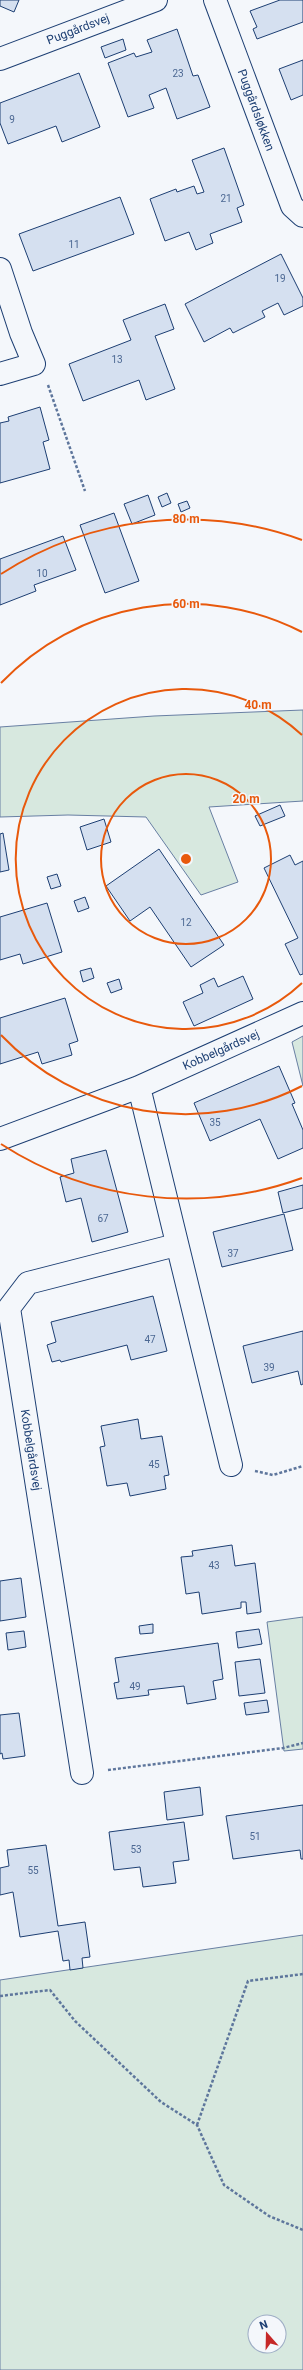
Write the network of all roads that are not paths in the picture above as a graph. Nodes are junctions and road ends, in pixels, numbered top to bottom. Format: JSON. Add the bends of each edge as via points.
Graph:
{"nodes":[{"id":1,"x":156,"y":0,"type":"edge"},
{"id":2,"x":215,"y":0,"type":"edge"},
{"id":3,"x":0,"y":59,"type":"edge"},
{"id":4,"x":303,"y":216,"type":"edge"},
{"id":5,"x":0,"y":269,"type":"edge"},
{"id":6,"x":0,"y":374,"type":"edge"},
{"id":7,"x":303,"y":1013,"type":"edge"},
{"id":8,"x":139,"y":1087,"type":"junction"},
{"id":9,"x":0,"y":1139,"type":"edge"},
{"id":10,"x":176,"y":1245,"type":"junction"},
{"id":11,"x":231,"y":1465,"type":"road end"},
{"id":12,"x":82,"y":1773,"type":"road end"}],
"edges":[{"from":1,"to":3,"type":"street","name":"Puggårdsvej"},
{"from":2,"to":4,"type":"street","name":"Puggårdsløkken","via":[[292,206]]},
{"from":5,"to":6,"type":"street","via":[[34,364]]},
{"from":7,"to":8,"type":"street","name":"Kobbelgårdsvej"},
{"from":8,"to":9,"type":"street","name":"Kobbelgårdsvej"},
{"from":8,"to":10,"type":"street"},
{"from":10,"to":11,"type":"street"},
{"from":10,"to":12,"type":"street","name":"Kobbelgårdsvej","via":[[28,1283],[9,1308]]}]}
